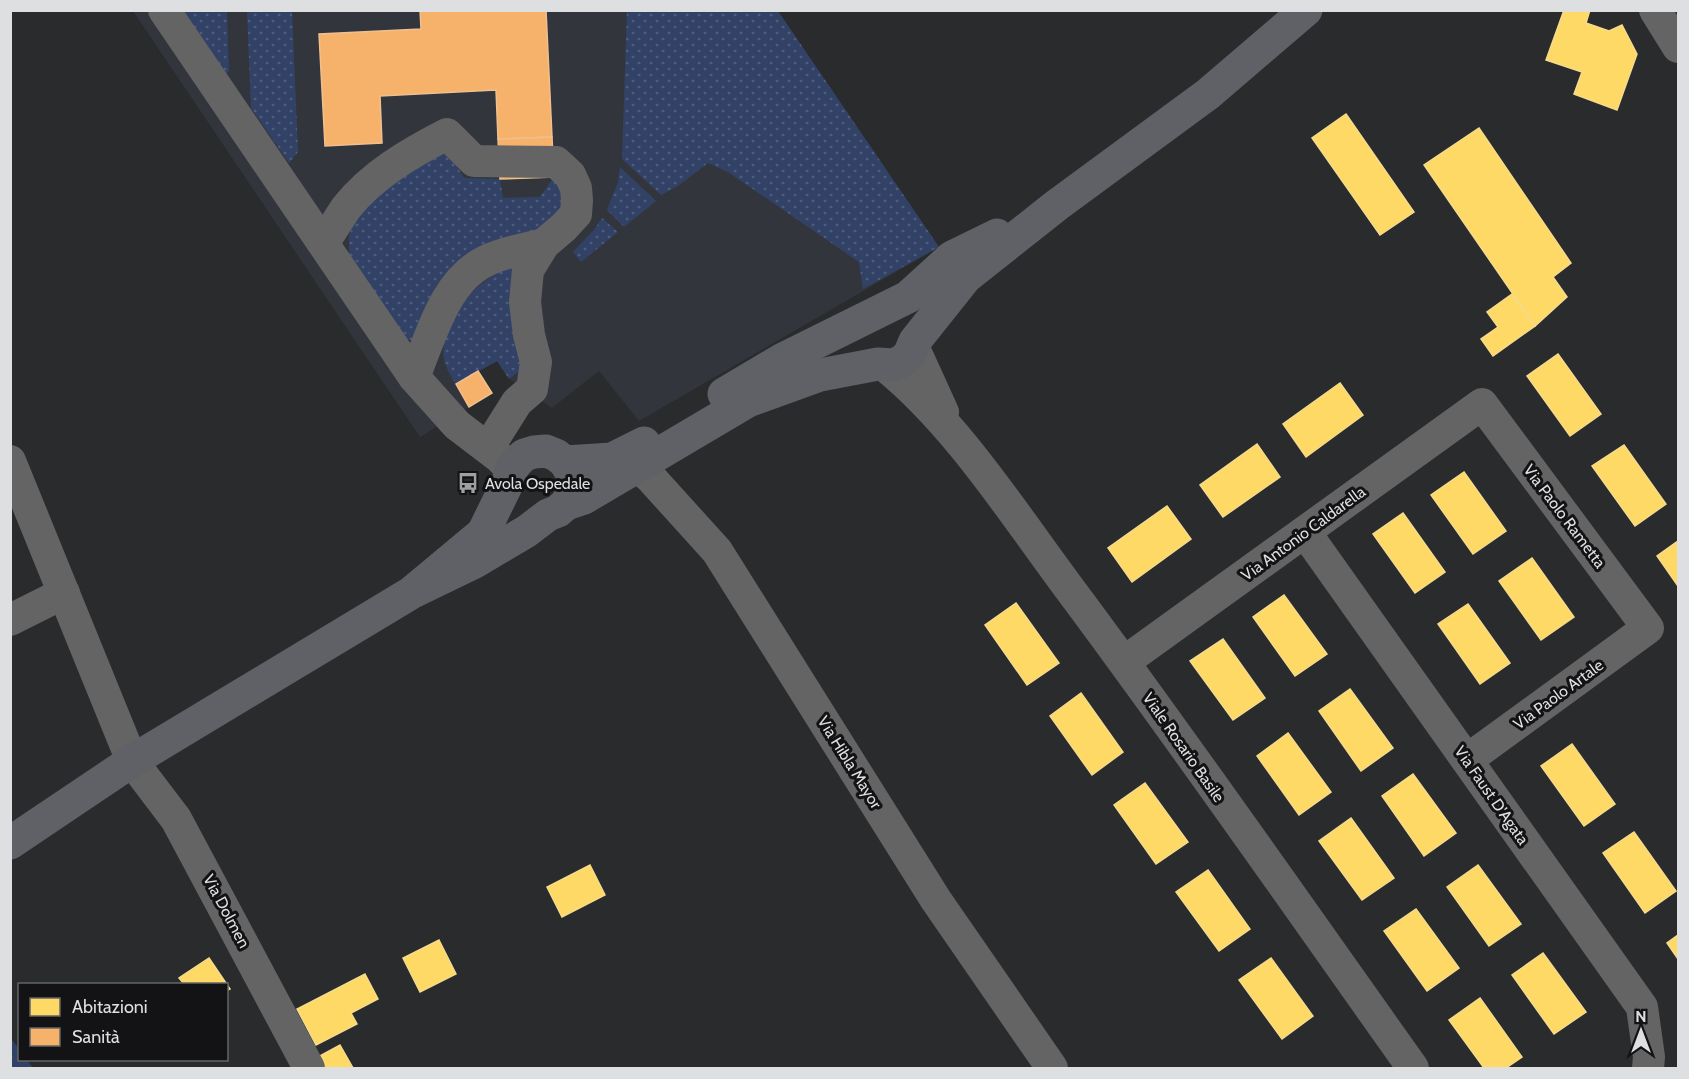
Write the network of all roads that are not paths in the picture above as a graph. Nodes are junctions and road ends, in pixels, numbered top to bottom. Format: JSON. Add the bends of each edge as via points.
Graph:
{"nodes":[{"id":1,"x":164,"y":10,"type":"edge"},
{"id":2,"x":1306,"y":10,"type":"edge"},
{"id":3,"x":1655,"y":10,"type":"edge"},
{"id":4,"x":1678,"y":47,"type":"edge"},
{"id":5,"x":1057,"y":205,"type":"junction"},
{"id":6,"x":323,"y":243,"type":"junction"},
{"id":7,"x":544,"y":244,"type":"junction"},
{"id":8,"x":874,"y":313,"type":"junction"},
{"id":9,"x":914,"y":343,"type":"junction"},
{"id":10,"x":881,"y":364,"type":"junction"},
{"id":11,"x":414,"y":377,"type":"junction"},
{"id":12,"x":1482,"y":404,"type":"joint"},
{"id":13,"x":950,"y":429,"type":"junction"},
{"id":14,"x":488,"y":448,"type":"junction"},
{"id":15,"x":10,"y":461,"type":"edge"},
{"id":16,"x":565,"y":462,"type":"junction"},
{"id":17,"x":637,"y":466,"type":"junction"},
{"id":18,"x":509,"y":477,"type":"junction"},
{"id":19,"x":557,"y":510,"type":"junction"},
{"id":20,"x":1305,"y":532,"type":"junction"},
{"id":21,"x":64,"y":593,"type":"junction"},
{"id":22,"x":411,"y":593,"type":"junction"},
{"id":23,"x":10,"y":620,"type":"edge"},
{"id":24,"x":1648,"y":628,"type":"joint"},
{"id":25,"x":1124,"y":662,"type":"junction"},
{"id":26,"x":1467,"y":760,"type":"junction"},
{"id":27,"x":132,"y":761,"type":"junction"},
{"id":28,"x":10,"y":843,"type":"edge"},
{"id":29,"x":309,"y":1068,"type":"edge"},
{"id":30,"x":1052,"y":1068,"type":"edge"},
{"id":31,"x":1413,"y":1068,"type":"edge"},
{"id":32,"x":1648,"y":1068,"type":"edge"}],
"edges":[{"from":1,"to":6,"type":"street"},
{"from":2,"to":5,"type":"main road","via":[[1208,94]]},
{"from":3,"to":4,"type":"street"},
{"from":5,"to":8,"type":"main road","via":[[952,258],[908,297]]},
{"from":5,"to":9,"type":"main road","via":[[966,277]]},
{"from":6,"to":7,"type":"street","via":[[347,207],[380,175],[447,134],[474,161],[556,162],[570,175],[576,188],[576,214]]},
{"from":6,"to":11,"type":"street"},
{"from":7,"to":11,"type":"street","via":[[485,261],[462,278],[445,303]]},
{"from":7,"to":14,"type":"street","via":[[528,270],[525,303],[536,362],[532,389],[517,402]]},
{"from":8,"to":9,"type":"main road","via":[[888,310],[903,315],[912,326]]},
{"from":8,"to":10,"type":"main road","via":[[864,321],[859,338],[864,354]]},
{"from":8,"to":16,"type":"main road","via":[[783,358],[612,459]]},
{"from":9,"to":10,"type":"main road","via":[[902,361]]},
{"from":9,"to":13,"type":"street"},
{"from":10,"to":13,"type":"street"},
{"from":10,"to":17,"type":"main road","via":[[820,375],[748,401]]},
{"from":11,"to":14,"type":"street","via":[[457,425]]},
{"from":12,"to":20,"type":"street","name":"Via Antonio Caldarella"},
{"from":12,"to":24,"type":"street","name":"Via Paolo Rametta"},
{"from":13,"to":25,"type":"street","name":"Viale Rosario Basile"},
{"from":14,"to":18,"type":"street","via":[[499,457]]},
{"from":15,"to":21,"type":"street","name":"Via Dolmen"},
{"from":16,"to":18,"type":"main road","via":[[556,454],[534,452],[524,455]]},
{"from":16,"to":19,"type":"main road","via":[[574,483],[572,494]]},
{"from":17,"to":19,"type":"main road"},
{"from":17,"to":30,"type":"street","name":"Via Hibla Mayor","via":[[717,551],[936,900]]},
{"from":18,"to":19,"type":"main road","via":[[513,501],[528,514]]},
{"from":18,"to":22,"type":"main road","via":[[483,533]]},
{"from":19,"to":22,"type":"main road","via":[[473,563]]},
{"from":20,"to":25,"type":"street","name":"Via Antonio Caldarella"},
{"from":20,"to":26,"type":"street","name":"Via Faust D'Agata"},
{"from":21,"to":23,"type":"street"},
{"from":21,"to":27,"type":"street","name":"Via Dolmen"},
{"from":22,"to":27,"type":"main road"},
{"from":24,"to":26,"type":"street","name":"Via Paolo Artale"},
{"from":25,"to":31,"type":"street","name":"Viale Rosario Basile"},
{"from":26,"to":32,"type":"street","name":"Via Faust D'Agata","via":[[1642,1007]]},
{"from":27,"to":28,"type":"main road"},
{"from":27,"to":29,"type":"street","name":"Via Dolmen","via":[[176,819]]}]}
